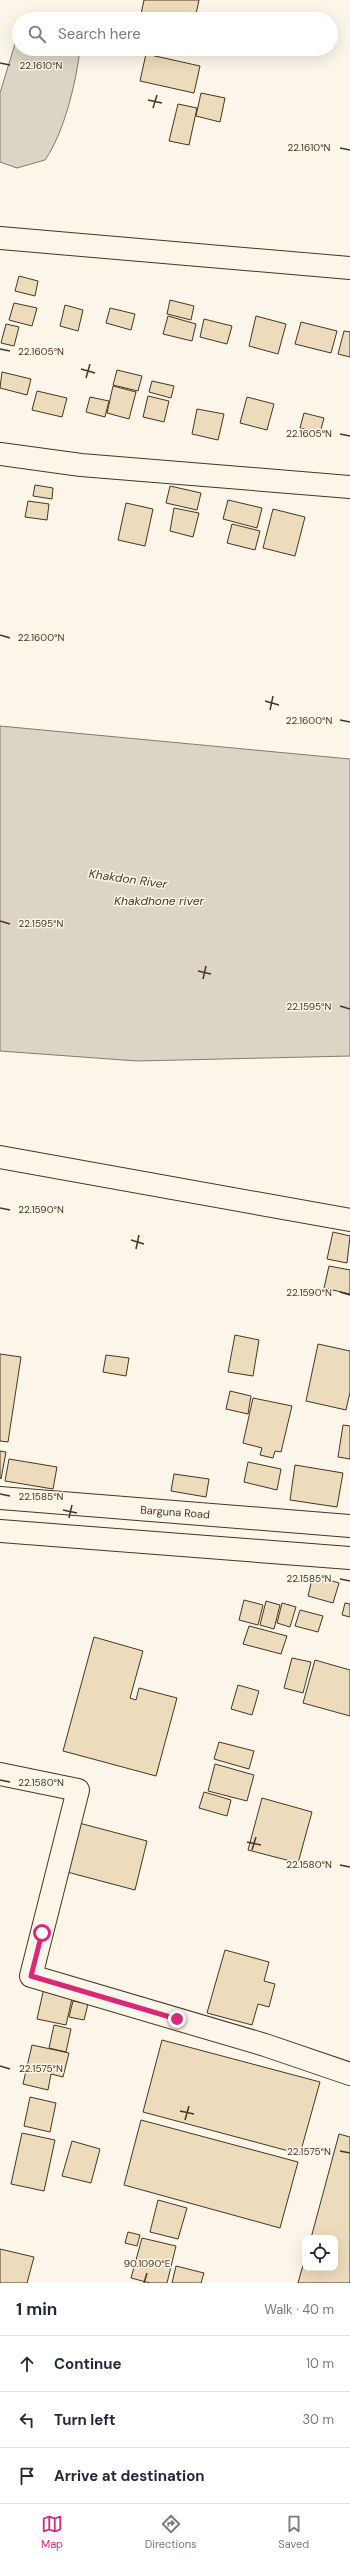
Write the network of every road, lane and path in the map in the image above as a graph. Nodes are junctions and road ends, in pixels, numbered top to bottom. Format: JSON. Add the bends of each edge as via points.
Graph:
{"nodes":[{"id":1,"x":0,"y":238,"type":"edge"},
{"id":2,"x":350,"y":268,"type":"edge"},
{"id":3,"x":0,"y":454,"type":"edge"},
{"id":4,"x":350,"y":487,"type":"edge"},
{"id":5,"x":0,"y":1157,"type":"edge"},
{"id":6,"x":350,"y":1220,"type":"edge"},
{"id":7,"x":0,"y":1498,"type":"edge"},
{"id":8,"x":350,"y":1526,"type":"edge"},
{"id":9,"x":0,"y":1531,"type":"edge"},
{"id":10,"x":350,"y":1558,"type":"edge"},
{"id":11,"x":0,"y":1774,"type":"edge"},
{"id":12,"x":350,"y":2074,"type":"edge"}],
"edges":[{"from":1,"to":2,"type":"street"},
{"from":3,"to":4,"type":"street","via":[[81,465]]},
{"from":5,"to":6,"type":"street"},
{"from":7,"to":8,"type":"street","name":"Barguna Road"},
{"from":9,"to":10,"type":"street"},
{"from":11,"to":12,"type":"street","via":[[78,1790],[31,1976],[258,2043]]}]}
